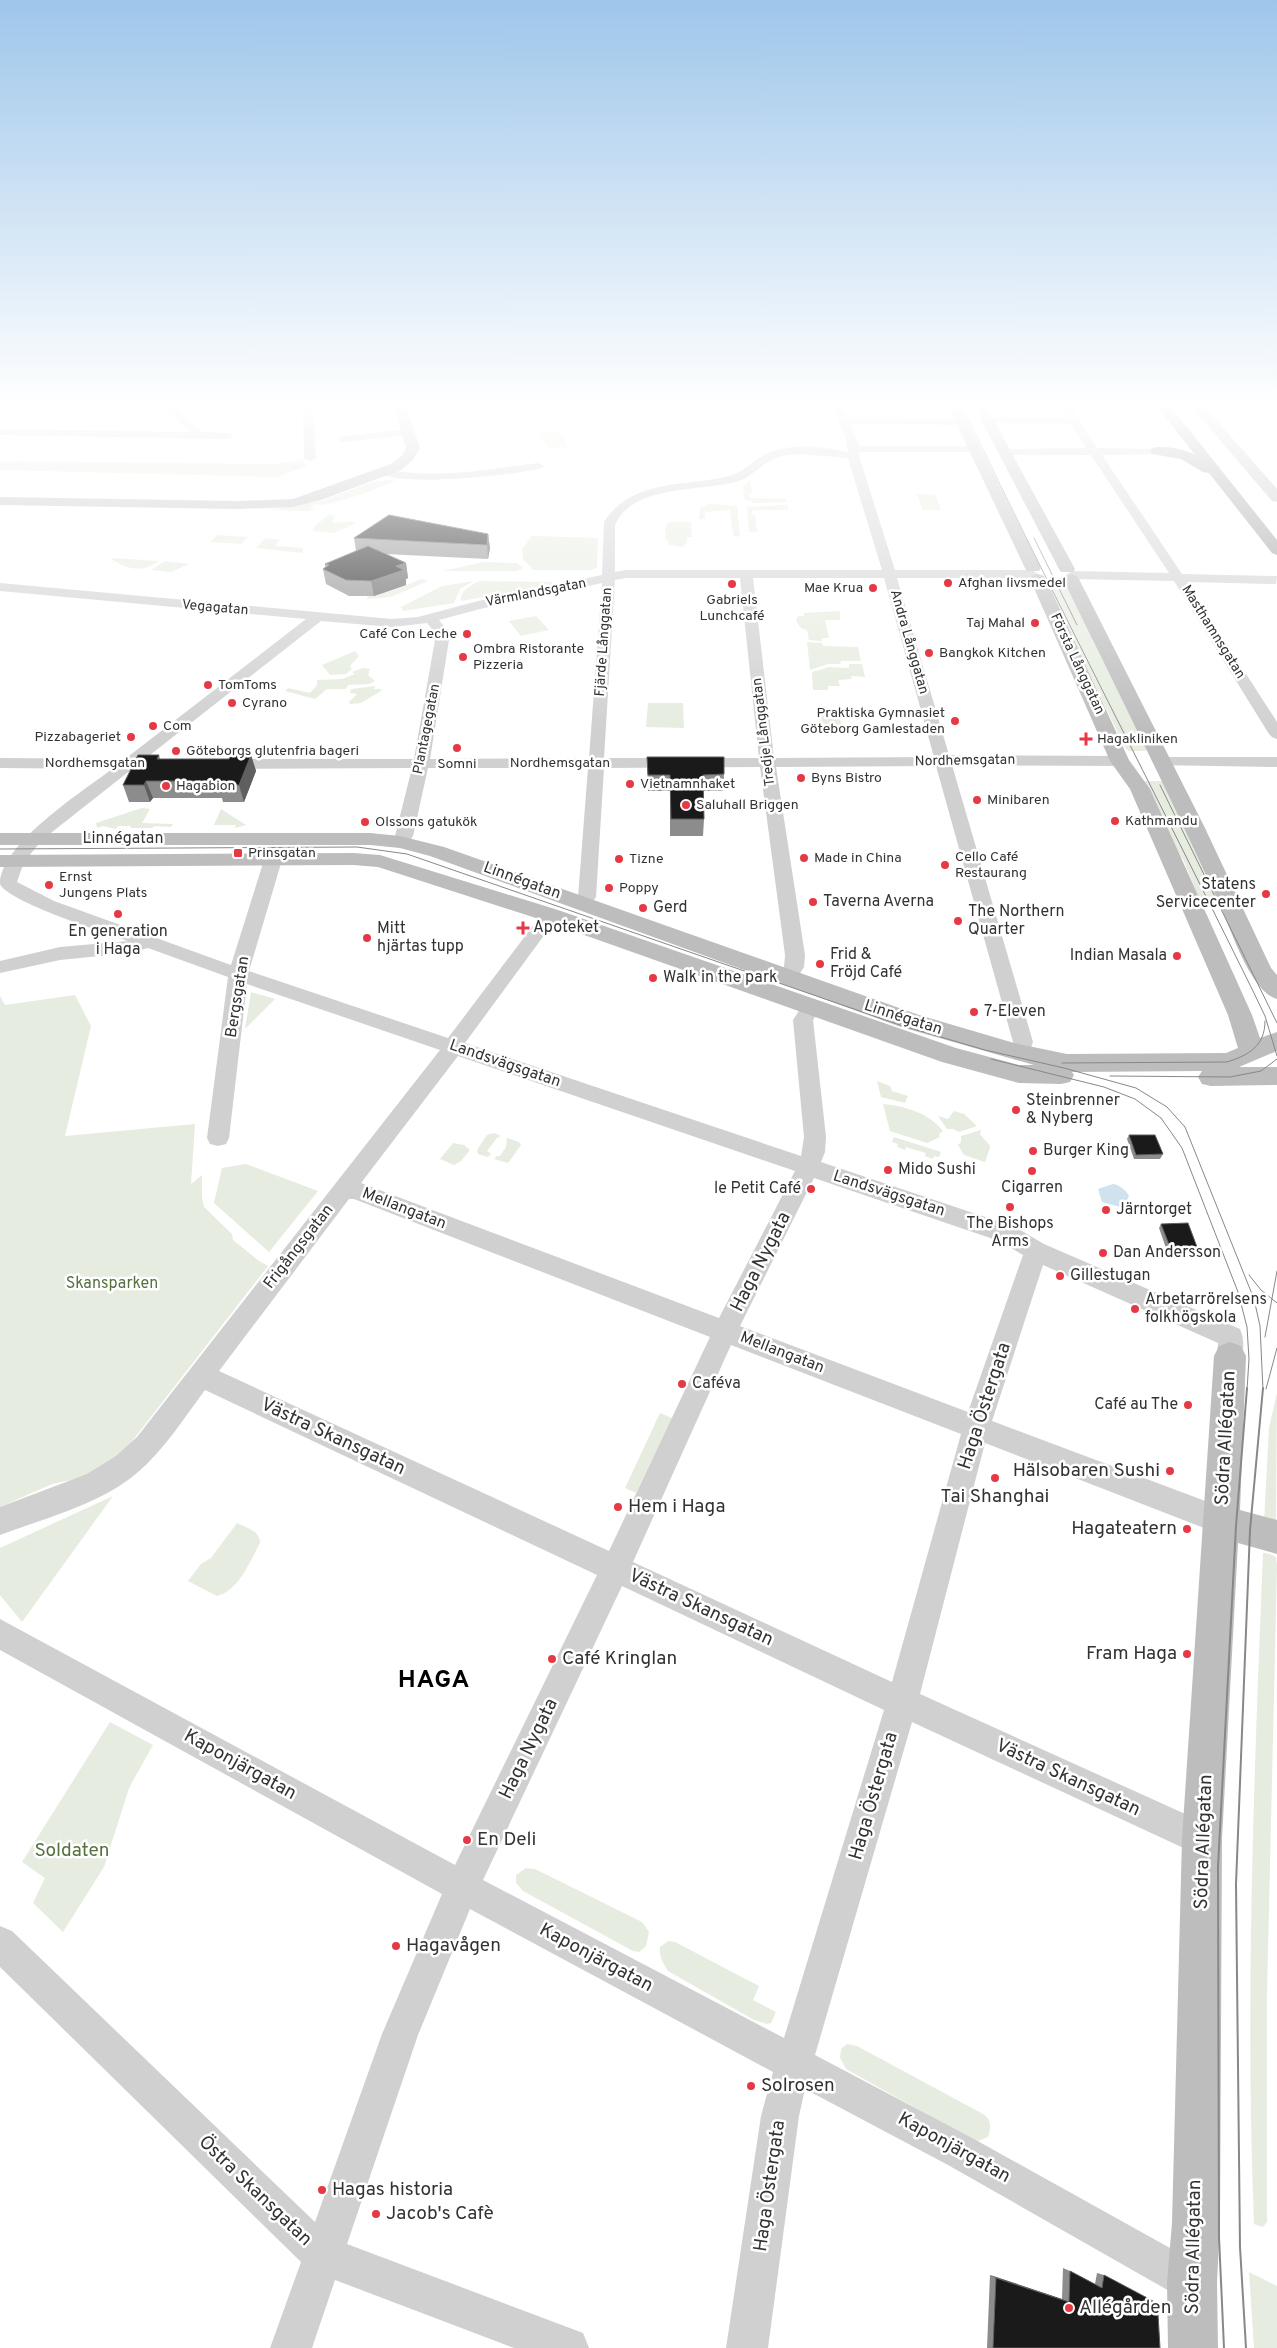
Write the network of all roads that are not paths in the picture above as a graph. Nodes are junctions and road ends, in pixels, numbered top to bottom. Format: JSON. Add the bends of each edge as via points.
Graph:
{"nodes":[{"id":1,"x":615,"y":516,"type":"edge"},
{"id":2,"x":872,"y":516,"type":"edge"},
{"id":3,"x":1007,"y":516,"type":"edge"},
{"id":4,"x":1039,"y":516,"type":"edge"},
{"id":5,"x":1136,"y":516,"type":"edge"},
{"id":6,"x":1249,"y":516,"type":"edge"},
{"id":7,"x":1264,"y":516,"type":"edge"},
{"id":8,"x":1277,"y":532,"type":"edge"},
{"id":9,"x":1277,"y":550,"type":"edge"},
{"id":10,"x":890,"y":573,"type":"junction"},
{"id":11,"x":746,"y":574,"type":"junction"},
{"id":12,"x":1034,"y":574,"type":"junction"},
{"id":13,"x":1070,"y":574,"type":"junction"},
{"id":14,"x":609,"y":578,"type":"junction"},
{"id":15,"x":1179,"y":579,"type":"junction"},
{"id":16,"x":1276,"y":580,"type":"edge"},
{"id":17,"x":0,"y":588,"type":"edge"},
{"id":18,"x":317,"y":618,"type":"junction"},
{"id":19,"x":431,"y":618,"type":"junction"},
{"id":20,"x":1277,"y":734,"type":"edge"},
{"id":21,"x":942,"y":760,"type":"junction"},
{"id":22,"x":1120,"y":761,"type":"junction"},
{"id":23,"x":766,"y":762,"type":"junction"},
{"id":24,"x":1162,"y":762,"type":"junction"},
{"id":25,"x":1277,"y":762,"type":"edge"},
{"id":26,"x":0,"y":763,"type":"edge"},
{"id":27,"x":421,"y":763,"type":"junction"},
{"id":28,"x":596,"y":763,"type":"junction"},
{"id":29,"x":128,"y":764,"type":"junction"},
{"id":30,"x":150,"y":764,"type":"edge"},
{"id":31,"x":203,"y":764,"type":"edge"},
{"id":32,"x":0,"y":840,"type":"edge"},
{"id":33,"x":400,"y":842,"type":"junction"},
{"id":34,"x":17,"y":854,"type":"edge"},
{"id":35,"x":273,"y":860,"type":"junction"},
{"id":36,"x":583,"y":903,"type":"junction"},
{"id":37,"x":550,"y":915,"type":"junction"},
{"id":38,"x":147,"y":941,"type":"junction"},
{"id":39,"x":0,"y":967,"type":"edge"},
{"id":40,"x":238,"y":974,"type":"junction"},
{"id":41,"x":787,"y":978,"type":"junction"},
{"id":42,"x":1277,"y":991,"type":"edge"},
{"id":43,"x":811,"y":1008,"type":"junction"},
{"id":44,"x":1277,"y":1041,"type":"edge"},
{"id":45,"x":453,"y":1046,"type":"junction"},
{"id":46,"x":1251,"y":1050,"type":"junction"},
{"id":47,"x":1020,"y":1064,"type":"junction"},
{"id":48,"x":1277,"y":1076,"type":"edge"},
{"id":49,"x":218,"y":1138,"type":"dead end"},
{"id":50,"x":808,"y":1168,"type":"junction"},
{"id":51,"x":342,"y":1191,"type":"junction"},
{"id":52,"x":1036,"y":1251,"type":"junction"},
{"id":53,"x":725,"y":1332,"type":"junction"},
{"id":54,"x":1230,"y":1346,"type":"joint"},
{"id":55,"x":200,"y":1375,"type":"junction"},
{"id":56,"x":976,"y":1428,"type":"junction"},
{"id":57,"x":1222,"y":1520,"type":"junction"},
{"id":58,"x":0,"y":1521,"type":"edge"},
{"id":59,"x":1277,"y":1537,"type":"edge"},
{"id":60,"x":616,"y":1568,"type":"junction"},
{"id":61,"x":0,"y":1634,"type":"edge"},
{"id":62,"x":902,"y":1702,"type":"junction"},
{"id":63,"x":1202,"y":1839,"type":"junction"},
{"id":64,"x":462,"y":1887,"type":"junction"},
{"id":65,"x":0,"y":1943,"type":"edge"},
{"id":66,"x":795,"y":2063,"type":"junction"},
{"id":67,"x":322,"y":2255,"type":"junction"},
{"id":68,"x":1192,"y":2282,"type":"junction"},
{"id":69,"x":291,"y":2348,"type":"edge"},
{"id":70,"x":568,"y":2348,"type":"edge"},
{"id":71,"x":747,"y":2348,"type":"edge"},
{"id":72,"x":1193,"y":2348,"type":"edge"}],
"edges":[{"from":1,"to":14,"type":"street","name":"Fjärde Långgatan","via":[[610,522]]},
{"from":2,"to":10,"type":"street","name":"Andra Långgatan"},
{"from":3,"to":12,"type":"street","name":"Första Långgatan"},
{"from":4,"to":13,"type":"street","name":"Första Långgatan"},
{"from":5,"to":15,"type":"street","name":"Masthamnsgatan"},
{"from":6,"to":9,"type":"highway"},
{"from":7,"to":8,"type":"highway"},
{"from":10,"to":11,"type":"street","name":"Värmlandsgatan"},
{"from":10,"to":12,"type":"street","name":"Värmlandsgatan"},
{"from":10,"to":21,"type":"street","name":"Andra Långgatan"},
{"from":11,"to":14,"type":"street","name":"Värmlandsgatan","via":[[635,573]]},
{"from":11,"to":23,"type":"street","name":"Tredje Långgatan"},
{"from":12,"to":13,"type":"street","via":[[1048,565]]},
{"from":12,"to":22,"type":"street","name":"Första Långgatan"},
{"from":13,"to":15,"type":"street"},
{"from":13,"to":24,"type":"street","name":"Första Långgatan"},
{"from":14,"to":19,"type":"street","name":"Värmlandsgatan"},
{"from":14,"to":28,"type":"street","name":"Fjärde Långgatan"},
{"from":15,"to":16,"type":"street"},
{"from":15,"to":20,"type":"street","name":"Masthamnsgatan"},
{"from":17,"to":18,"type":"street","name":"Vegagatan"},
{"from":18,"to":19,"type":"street","name":"Vegagatan","via":[[392,623]]},
{"from":18,"to":29,"type":"street"},
{"from":19,"to":27,"type":"street","name":"Plantagegatan","via":[[442,633],[442,640]]},
{"from":21,"to":22,"type":"street","name":"Nordhemsgatan"},
{"from":21,"to":23,"type":"street","name":"Nordhemsgatan"},
{"from":21,"to":47,"type":"street","name":"Andra Långgatan","via":[[1023,1042]]},
{"from":22,"to":46,"type":"street","name":"Första Långgatan","via":[[1140,789],[1240,1016]]},
{"from":23,"to":28,"type":"street","name":"Nordhemsgatan"},
{"from":23,"to":41,"type":"street","name":"Tredje Långgatan","via":[[796,955],[794,967]]},
{"from":24,"to":25,"type":"street"},
{"from":24,"to":42,"type":"street","name":"Första Långgatan","via":[[1261,971]]},
{"from":26,"to":29,"type":"street","name":"Nordhemsgatan"},
{"from":27,"to":28,"type":"street","name":"Nordhemsgatan"},
{"from":27,"to":31,"type":"street","name":"Nordhemsgatan"},
{"from":27,"to":33,"type":"street","name":"Plantagegatan"},
{"from":28,"to":36,"type":"street","name":"Fjärde Långgatan","via":[[588,897]]},
{"from":29,"to":30,"type":"street","name":"Nordhemsgatan"},
{"from":29,"to":34,"type":"street"},
{"from":32,"to":34,"type":"street","name":"Linnégatan"},
{"from":33,"to":34,"type":"street","name":"Linnégatan","via":[[370,839]]},
{"from":33,"to":36,"type":"street","name":"Linnégatan","via":[[436,851]]},
{"from":34,"to":35,"type":"street","name":"Linnégatan"},
{"from":34,"to":38,"type":"street","name":"Landsvägsgatan","via":[[8,882],[14,890]]},
{"from":35,"to":37,"type":"street","name":"Linnégatan","via":[[380,861]]},
{"from":35,"to":40,"type":"street","name":"Bergsgatan"},
{"from":36,"to":41,"type":"street","name":"Linnégatan"},
{"from":37,"to":43,"type":"street","name":"Linnégatan"},
{"from":37,"to":45,"type":"street","name":"Frigångsgatan"},
{"from":38,"to":39,"type":"street","via":[[127,947],[68,952]]},
{"from":38,"to":40,"type":"street","name":"Landsvägsgatan"},
{"from":40,"to":45,"type":"street","name":"Landsvägsgatan"},
{"from":40,"to":49,"type":"street","name":"Bergsgatan"},
{"from":41,"to":47,"type":"street","name":"Linnégatan"},
{"from":43,"to":47,"type":"street","name":"Linnégatan","via":[[951,1056]]},
{"from":43,"to":50,"type":"street","via":[[803,1020],[815,1137]]},
{"from":44,"to":46,"type":"street"},
{"from":45,"to":50,"type":"street","name":"Landsvägsgatan"},
{"from":45,"to":51,"type":"street","name":"Frigångsgatan"},
{"from":46,"to":47,"type":"street","via":[[1243,1057],[1226,1062]]},
{"from":47,"to":48,"type":"street","via":[[1104,1076]]},
{"from":50,"to":52,"type":"street","name":"Landsvägsgatan","via":[[1007,1234]]},
{"from":50,"to":53,"type":"street","name":"Haga Nygata"},
{"from":51,"to":53,"type":"street","name":"Mellangatan","via":[[355,1190]]},
{"from":51,"to":55,"type":"street","name":"Frigångsgatan"},
{"from":52,"to":54,"type":"street"},
{"from":52,"to":56,"type":"street","name":"Haga Östergata"},
{"from":53,"to":56,"type":"street","name":"Mellangatan"},
{"from":53,"to":60,"type":"street","name":"Haga Nygata"},
{"from":54,"to":57,"type":"street","name":"Södra Allégatan"},
{"from":55,"to":58,"type":"street","name":"Frigångsgatan","via":[[146,1446],[127,1464],[70,1495]]},
{"from":55,"to":60,"type":"street","name":"Västra Skansgatan"},
{"from":56,"to":57,"type":"street","name":"Mellangatan"},
{"from":56,"to":62,"type":"street","name":"Haga Östergata"},
{"from":57,"to":59,"type":"street"},
{"from":57,"to":63,"type":"street","name":"Södra Allégatan"},
{"from":60,"to":62,"type":"street","name":"Västra Skansgatan"},
{"from":60,"to":64,"type":"street","name":"Haga Nygata"},
{"from":61,"to":64,"type":"street","name":"Kaponjärgatan"},
{"from":62,"to":63,"type":"street","name":"Västra Skansgatan"},
{"from":62,"to":66,"type":"street","name":"Haga Östergata"},
{"from":63,"to":68,"type":"street","name":"Södra Allégatan","via":[[1196,2223]]},
{"from":64,"to":66,"type":"street","name":"Kaponjärgatan"},
{"from":64,"to":67,"type":"street","name":"Haga Nygata","via":[[400,2034]]},
{"from":65,"to":67,"type":"street","name":"Östra Skansgatan"},
{"from":66,"to":68,"type":"street","name":"Kaponjärgatan","via":[[962,2152]]},
{"from":66,"to":71,"type":"street","name":"Haga Östergata","via":[[780,2116]]},
{"from":67,"to":69,"type":"street","name":"Haga Nygata"},
{"from":67,"to":70,"type":"street","name":"Östra Skansgatan"},
{"from":68,"to":72,"type":"street","name":"Södra Allégatan"}]}
